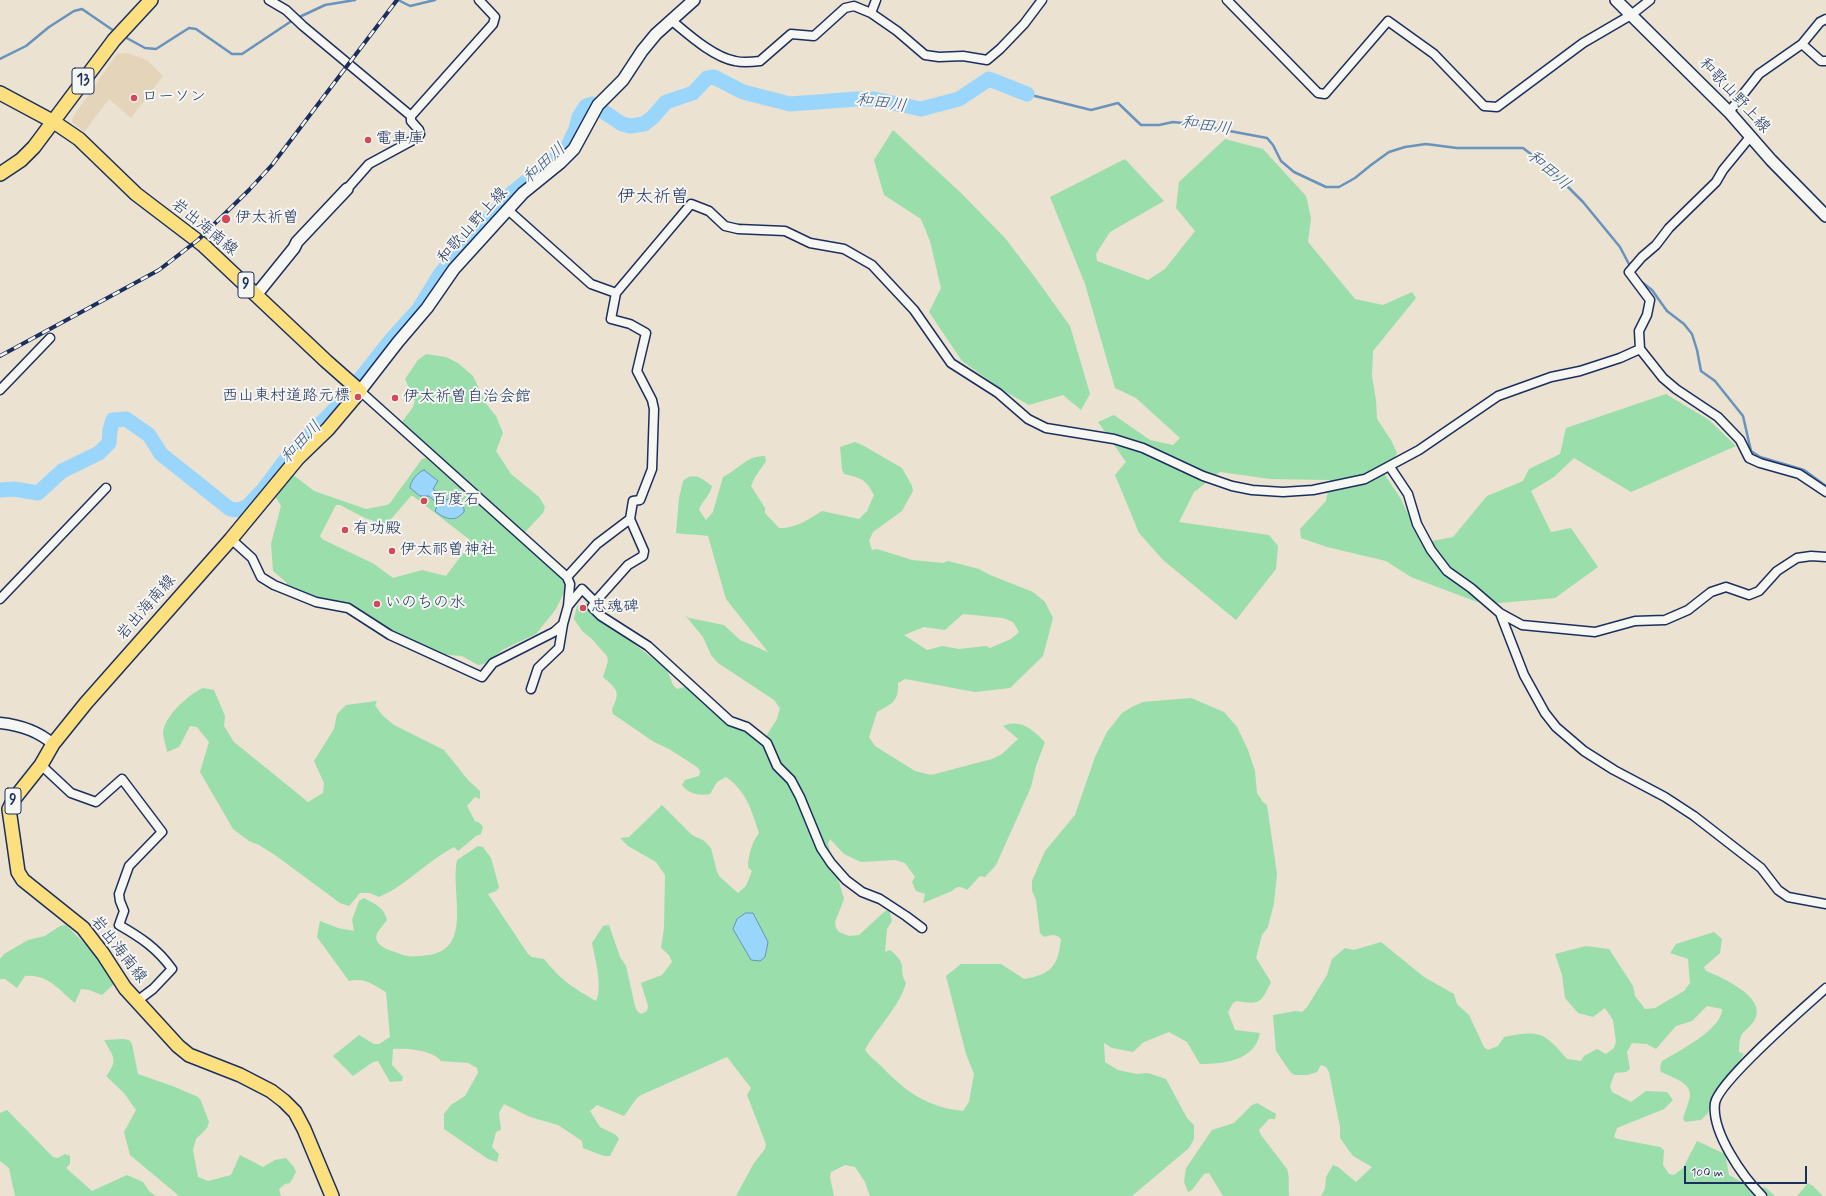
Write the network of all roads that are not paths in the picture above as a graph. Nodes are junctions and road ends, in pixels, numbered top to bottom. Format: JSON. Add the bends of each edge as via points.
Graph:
{"nodes":[{"id":1,"x":151,"y":0,"type":"edge"},
{"id":2,"x":269,"y":0,"type":"edge"},
{"id":3,"x":479,"y":0,"type":"edge"},
{"id":4,"x":694,"y":0,"type":"edge"},
{"id":5,"x":876,"y":0,"type":"edge"},
{"id":6,"x":1042,"y":0,"type":"edge"},
{"id":7,"x":1227,"y":0,"type":"edge"},
{"id":8,"x":1616,"y":0,"type":"edge"},
{"id":9,"x":1650,"y":0,"type":"edge"},
{"id":10,"x":871,"y":13,"type":"junction"},
{"id":11,"x":1631,"y":15,"type":"junction"},
{"id":12,"x":1826,"y":19,"type":"edge"},
{"id":13,"x":672,"y":20,"type":"junction"},
{"id":14,"x":1802,"y":44,"type":"junction"},
{"id":15,"x":1826,"y":60,"type":"edge"},
{"id":16,"x":0,"y":93,"type":"edge"},
{"id":17,"x":1729,"y":112,"type":"junction"},
{"id":18,"x":411,"y":116,"type":"junction"},
{"id":19,"x":54,"y":122,"type":"junction"},
{"id":20,"x":1750,"y":136,"type":"junction"},
{"id":21,"x":0,"y":174,"type":"edge"},
{"id":22,"x":347,"y":189,"type":"joint"},
{"id":23,"x":508,"y":210,"type":"junction"},
{"id":24,"x":1826,"y":216,"type":"edge"},
{"id":25,"x":616,"y":293,"type":"junction"},
{"id":26,"x":256,"y":295,"type":"junction"},
{"id":27,"x":50,"y":338,"type":"dead end"},
{"id":28,"x":1640,"y":350,"type":"junction"},
{"id":29,"x":356,"y":387,"type":"junction"},
{"id":30,"x":0,"y":390,"type":"edge"},
{"id":31,"x":1390,"y":467,"type":"junction"},
{"id":32,"x":106,"y":488,"type":"dead end"},
{"id":33,"x":1826,"y":492,"type":"edge"},
{"id":34,"x":630,"y":519,"type":"junction"},
{"id":35,"x":231,"y":539,"type":"junction"},
{"id":36,"x":1826,"y":557,"type":"edge"},
{"id":37,"x":567,"y":577,"type":"junction"},
{"id":38,"x":0,"y":599,"type":"edge"},
{"id":39,"x":595,"y":602,"type":"junction"},
{"id":40,"x":568,"y":606,"type":"junction"},
{"id":41,"x":1500,"y":613,"type":"junction"},
{"id":42,"x":562,"y":624,"type":"junction"},
{"id":43,"x":531,"y":689,"type":"dead end"},
{"id":44,"x":0,"y":723,"type":"edge"},
{"id":45,"x":53,"y":744,"type":"junction"},
{"id":46,"x":41,"y":765,"type":"junction"},
{"id":47,"x":1826,"y":904,"type":"edge"},
{"id":48,"x":922,"y":928,"type":"dead end"},
{"id":49,"x":1826,"y":988,"type":"edge"},
{"id":50,"x":137,"y":1001,"type":"junction"},
{"id":51,"x":332,"y":1196,"type":"edge"},
{"id":52,"x":1762,"y":1196,"type":"edge"}],
"edges":[{"from":1,"to":19,"type":"main road","number":"13","via":[[117,36]]},
{"from":2,"to":18,"type":"street","via":[[286,10]]},
{"from":3,"to":18,"type":"street","via":[[495,17],[493,24]]},
{"from":4,"to":13,"type":"main road","name":"和歌山野上線"},
{"from":5,"to":10,"type":"street"},
{"from":6,"to":10,"type":"street","via":[[1024,24],[987,60],[963,56],[925,55]]},
{"from":7,"to":11,"type":"street","via":[[1318,93],[1325,94],[1388,21],[1434,54],[1484,106],[1497,107],[1583,43]]},
{"from":8,"to":11,"type":"main road","name":"和歌山野上線"},
{"from":9,"to":11,"type":"street"},
{"from":10,"to":13,"type":"street","via":[[854,6],[845,8],[814,36],[791,34],[760,61],[749,62],[735,61],[722,56],[694,39]]},
{"from":11,"to":17,"type":"main road","name":"和歌山野上線"},
{"from":12,"to":14,"type":"street","via":[[1820,22]]},
{"from":13,"to":23,"type":"main road","name":"和歌山野上線","via":[[656,34],[632,64],[623,80],[597,106],[574,149],[532,185]]},
{"from":14,"to":15,"type":"street","via":[[1821,61]]},
{"from":14,"to":17,"type":"street","via":[[1759,74]]},
{"from":16,"to":19,"type":"main road","name":"岩出海南線","number":"9"},
{"from":17,"to":20,"type":"main road","name":"和歌山野上線"},
{"from":18,"to":22,"type":"street","via":[[411,121],[419,130],[417,138],[369,164]]},
{"from":19,"to":21,"type":"main road","number":"13","via":[[21,160]]},
{"from":19,"to":26,"type":"main road","name":"岩出海南線","number":"9","via":[[79,139],[136,194],[198,240]]},
{"from":20,"to":24,"type":"main road","name":"和歌山野上線"},
{"from":20,"to":28,"type":"street","via":[[1716,182],[1629,272],[1650,300],[1639,331]]},
{"from":22,"to":26,"type":"main road","via":[[297,242]]},
{"from":23,"to":25,"type":"street","via":[[591,284]]},
{"from":23,"to":29,"type":"main road","name":"和歌山野上線","via":[[454,269],[427,308],[398,342]]},
{"from":25,"to":31,"type":"street","via":[[691,204],[709,211],[725,226],[785,231],[810,243],[844,249],[872,265],[914,310],[952,363],[998,393],[1028,419],[1046,428],[1114,439],[1143,448],[1203,476],[1252,490],[1312,490],[1366,479]]},
{"from":25,"to":34,"type":"street","via":[[611,319],[630,324],[646,333],[637,371],[654,409],[652,469],[640,500],[633,501]]},
{"from":26,"to":29,"type":"main road","name":"岩出海南線","number":"9"},
{"from":27,"to":30,"type":"street"},
{"from":28,"to":31,"type":"street","via":[[1498,396]]},
{"from":28,"to":33,"type":"street","via":[[1662,378],[1718,417],[1740,440],[1749,458],[1799,474]]},
{"from":29,"to":35,"type":"main road","name":"岩出海南線","number":"9","via":[[328,429],[298,458]]},
{"from":29,"to":37,"type":"street"},
{"from":31,"to":41,"type":"street","via":[[1408,494],[1417,524],[1431,550],[1447,571]]},
{"from":32,"to":38,"type":"street"},
{"from":34,"to":37,"type":"street","via":[[597,544]]},
{"from":34,"to":39,"type":"street","via":[[644,554],[628,565]]},
{"from":35,"to":42,"type":"street","via":[[252,558],[261,577],[274,586],[316,602],[354,610],[395,638],[482,677],[493,663],[554,632]]},
{"from":35,"to":45,"type":"main road","name":"岩出海南線","number":"9"},
{"from":36,"to":41,"type":"street","via":[[1797,558],[1777,571],[1760,591],[1749,595],[1726,586],[1710,592],[1688,610],[1666,620],[1635,621],[1595,632],[1522,625]]},
{"from":37,"to":40,"type":"street","via":[[570,584]]},
{"from":39,"to":40,"type":"street","via":[[582,589]]},
{"from":39,"to":48,"type":"street","via":[[592,607],[601,616],[648,646],[730,721],[747,727],[767,743],[777,766],[791,780],[821,848],[831,863],[846,880],[862,892],[880,899]]},
{"from":40,"to":42,"type":"street"},
{"from":41,"to":47,"type":"street","via":[[1524,675],[1556,727],[1584,751],[1694,816],[1761,868],[1778,890],[1788,897]]},
{"from":42,"to":43,"type":"street","via":[[559,648],[538,668]]},
{"from":44,"to":45,"type":"street","via":[[42,734]]},
{"from":45,"to":46,"type":"main road","name":"岩出海南線","number":"9"},
{"from":46,"to":50,"type":"main road","name":"岩出海南線","number":"9","via":[[14,798],[9,809],[18,872],[28,885],[83,928]]},
{"from":46,"to":50,"type":"street","via":[[71,793],[96,802],[122,779],[162,832],[129,866],[120,894],[124,911],[119,925],[147,942],[162,955],[172,969]]},
{"from":49,"to":52,"type":"street","via":[[1742,1067],[1719,1093],[1715,1104],[1717,1121],[1728,1152]]},
{"from":50,"to":51,"type":"main road","name":"岩出海南線","number":"9","via":[[189,1055],[240,1075],[284,1101],[295,1112],[304,1129]]}]}
